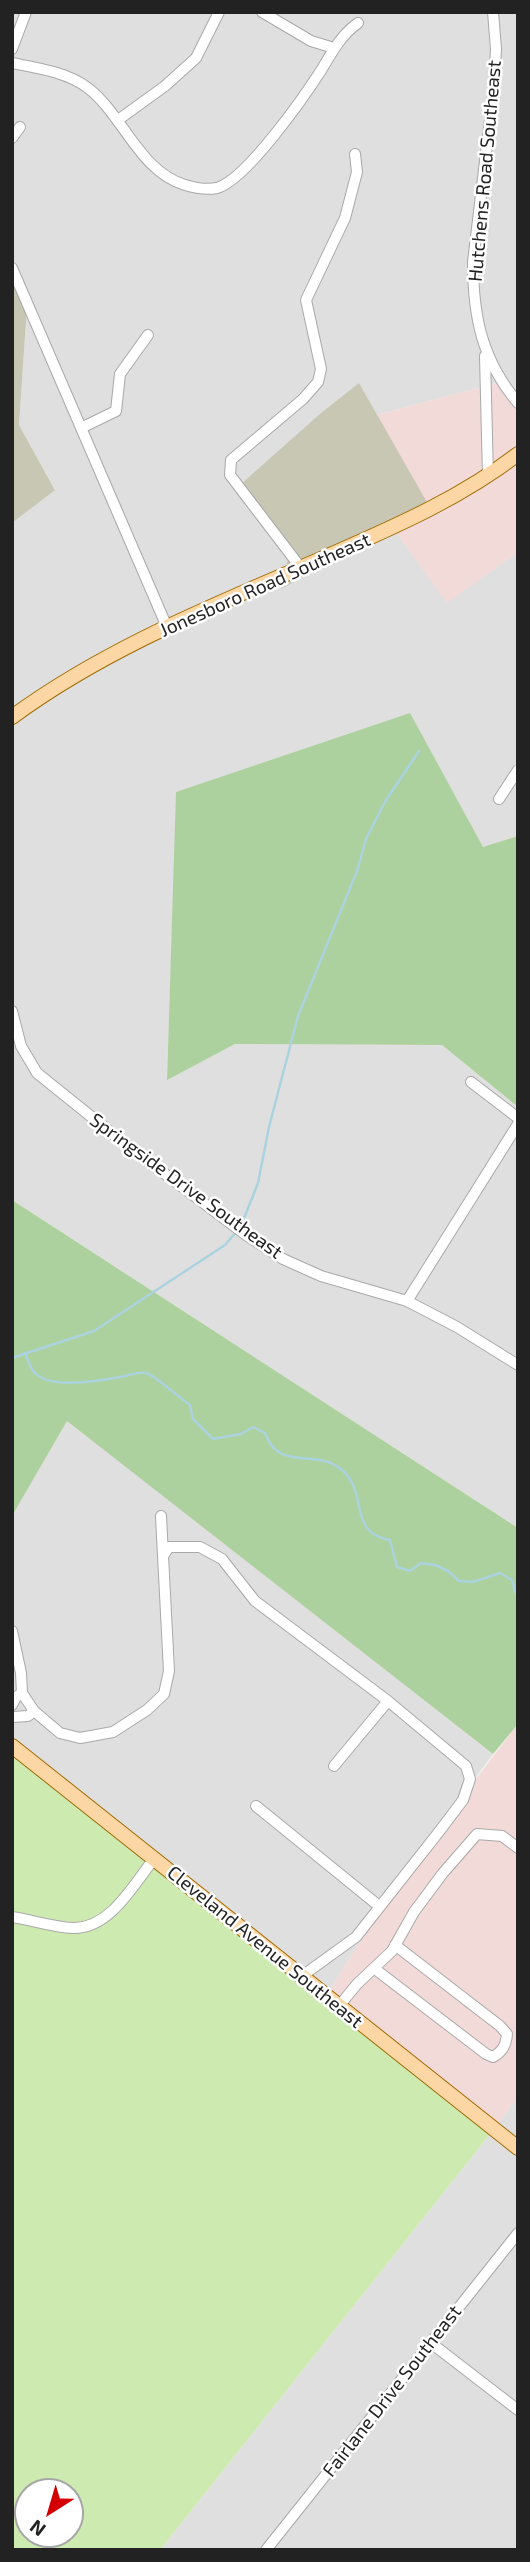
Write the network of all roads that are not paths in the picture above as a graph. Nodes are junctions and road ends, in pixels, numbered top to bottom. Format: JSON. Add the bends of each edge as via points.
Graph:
{"nodes":[{"id":1,"x":26,"y":12,"type":"edge"},
{"id":2,"x":219,"y":12,"type":"edge"},
{"id":3,"x":262,"y":12,"type":"edge"},
{"id":4,"x":493,"y":12,"type":"edge"},
{"id":5,"x":358,"y":23,"type":"dead end"},
{"id":6,"x":334,"y":48,"type":"junction"},
{"id":7,"x":12,"y":49,"type":"edge"},
{"id":8,"x":12,"y":63,"type":"edge"},
{"id":9,"x":118,"y":120,"type":"junction"},
{"id":10,"x":20,"y":127,"type":"dead end"},
{"id":11,"x":12,"y":138,"type":"edge"},
{"id":12,"x":355,"y":154,"type":"dead end"},
{"id":13,"x":12,"y":268,"type":"edge"},
{"id":14,"x":148,"y":335,"type":"dead end"},
{"id":15,"x":485,"y":350,"type":"junction"},
{"id":16,"x":518,"y":403,"type":"edge"},
{"id":17,"x":81,"y":428,"type":"junction"},
{"id":18,"x":518,"y":454,"type":"edge"},
{"id":19,"x":488,"y":477,"type":"junction"},
{"id":20,"x":301,"y":568,"type":"junction"},
{"id":21,"x":167,"y":627,"type":"junction"},
{"id":22,"x":12,"y":717,"type":"edge"},
{"id":23,"x":518,"y":770,"type":"edge"},
{"id":24,"x":499,"y":799,"type":"dead end"},
{"id":25,"x":12,"y":1011,"type":"edge"},
{"id":26,"x":471,"y":1082,"type":"dead end"},
{"id":27,"x":518,"y":1118,"type":"edge"},
{"id":28,"x":518,"y":1124,"type":"edge"},
{"id":29,"x":407,"y":1301,"type":"junction"},
{"id":30,"x":518,"y":1365,"type":"edge"},
{"id":31,"x":161,"y":1516,"type":"dead end"},
{"id":32,"x":163,"y":1556,"type":"junction"},
{"id":33,"x":12,"y":1630,"type":"edge"},
{"id":34,"x":22,"y":1693,"type":"junction"},
{"id":35,"x":388,"y":1701,"type":"junction"},
{"id":36,"x":12,"y":1705,"type":"edge"},
{"id":37,"x":34,"y":1711,"type":"junction"},
{"id":38,"x":12,"y":1717,"type":"edge"},
{"id":39,"x":12,"y":1746,"type":"edge"},
{"id":40,"x":334,"y":1766,"type":"dead end"},
{"id":41,"x":256,"y":1806,"type":"dead end"},
{"id":42,"x":518,"y":1848,"type":"edge"},
{"id":43,"x":154,"y":1859,"type":"junction"},
{"id":44,"x":379,"y":1906,"type":"junction"},
{"id":45,"x":12,"y":1917,"type":"edge"},
{"id":46,"x":395,"y":1945,"type":"junction"},
{"id":47,"x":375,"y":1969,"type":"junction"},
{"id":48,"x":302,"y":1976,"type":"junction"},
{"id":49,"x":339,"y":2006,"type":"junction"},
{"id":50,"x":518,"y":2148,"type":"edge"},
{"id":51,"x":518,"y":2233,"type":"edge"},
{"id":52,"x":431,"y":2343,"type":"junction"},
{"id":53,"x":518,"y":2410,"type":"edge"},
{"id":54,"x":267,"y":2550,"type":"edge"}],
"edges":[{"from":1,"to":7,"type":"street"},
{"from":2,"to":9,"type":"street","via":[[196,58]]},
{"from":3,"to":6,"type":"street","via":[[294,33]]},
{"from":4,"to":15,"type":"street","name":"Hutchens Road Southeast","via":[[494,86],[474,262],[477,318]]},
{"from":5,"to":6,"type":"street"},
{"from":6,"to":9,"type":"street","via":[[251,164],[216,188],[198,188],[166,176]]},
{"from":8,"to":9,"type":"street","via":[[64,75],[88,88]]},
{"from":10,"to":11,"type":"street"},
{"from":12,"to":20,"type":"street","via":[[357,172],[345,218],[306,300],[321,369],[318,382],[231,460],[230,475]]},
{"from":13,"to":17,"type":"street"},
{"from":14,"to":17,"type":"street","via":[[120,374],[116,411]]},
{"from":15,"to":16,"type":"street","name":"Hutchens Road Southeast","via":[[492,368]]},
{"from":15,"to":19,"type":"street"},
{"from":17,"to":21,"type":"street"},
{"from":18,"to":19,"type":"main road","name":"Jonesboro Road Southeast"},
{"from":19,"to":20,"type":"main road","name":"Jonesboro Road Southeast","via":[[411,520]]},
{"from":20,"to":21,"type":"main road","name":"Jonesboro Road Southeast"},
{"from":21,"to":22,"type":"main road","name":"Jonesboro Road Southeast","via":[[80,671]]},
{"from":23,"to":24,"type":"street"},
{"from":25,"to":29,"type":"street","name":"Springside Drive Southeast","via":[[21,1046],[37,1073],[246,1235],[321,1276]]},
{"from":26,"to":27,"type":"street"},
{"from":28,"to":29,"type":"street"},
{"from":29,"to":30,"type":"street","name":"Springside Drive Southeast"},
{"from":31,"to":32,"type":"street"},
{"from":32,"to":35,"type":"street","via":[[169,1547],[200,1547],[222,1559],[254,1601]]},
{"from":32,"to":37,"type":"street","via":[[169,1671],[164,1694],[128,1724],[99,1737],[60,1733]]},
{"from":33,"to":34,"type":"street"},
{"from":34,"to":36,"type":"street"},
{"from":34,"to":37,"type":"street"},
{"from":35,"to":40,"type":"street"},
{"from":35,"to":44,"type":"street","via":[[466,1766],[470,1779],[463,1800]]},
{"from":37,"to":38,"type":"street"},
{"from":39,"to":43,"type":"main road","name":"Cleveland Avenue Southeast"},
{"from":41,"to":44,"type":"street"},
{"from":42,"to":46,"type":"street","via":[[502,1836],[477,1834],[428,1893]]},
{"from":43,"to":45,"type":"street","via":[[111,1913],[94,1925],[73,1928]]},
{"from":43,"to":48,"type":"main road","name":"Cleveland Avenue Southeast"},
{"from":44,"to":48,"type":"street","via":[[356,1937]]},
{"from":46,"to":47,"type":"street"},
{"from":46,"to":47,"type":"street","via":[[500,2026],[507,2034],[501,2053],[494,2057],[486,2054]]},
{"from":47,"to":49,"type":"street"},
{"from":48,"to":49,"type":"main road","name":"Cleveland Avenue Southeast"},
{"from":49,"to":50,"type":"main road","name":"Cleveland Avenue Southeast"},
{"from":51,"to":52,"type":"street","name":"Fairlane Drive Southeast"},
{"from":52,"to":53,"type":"street"},
{"from":52,"to":54,"type":"street","name":"Fairlane Drive Southeast"}]}
